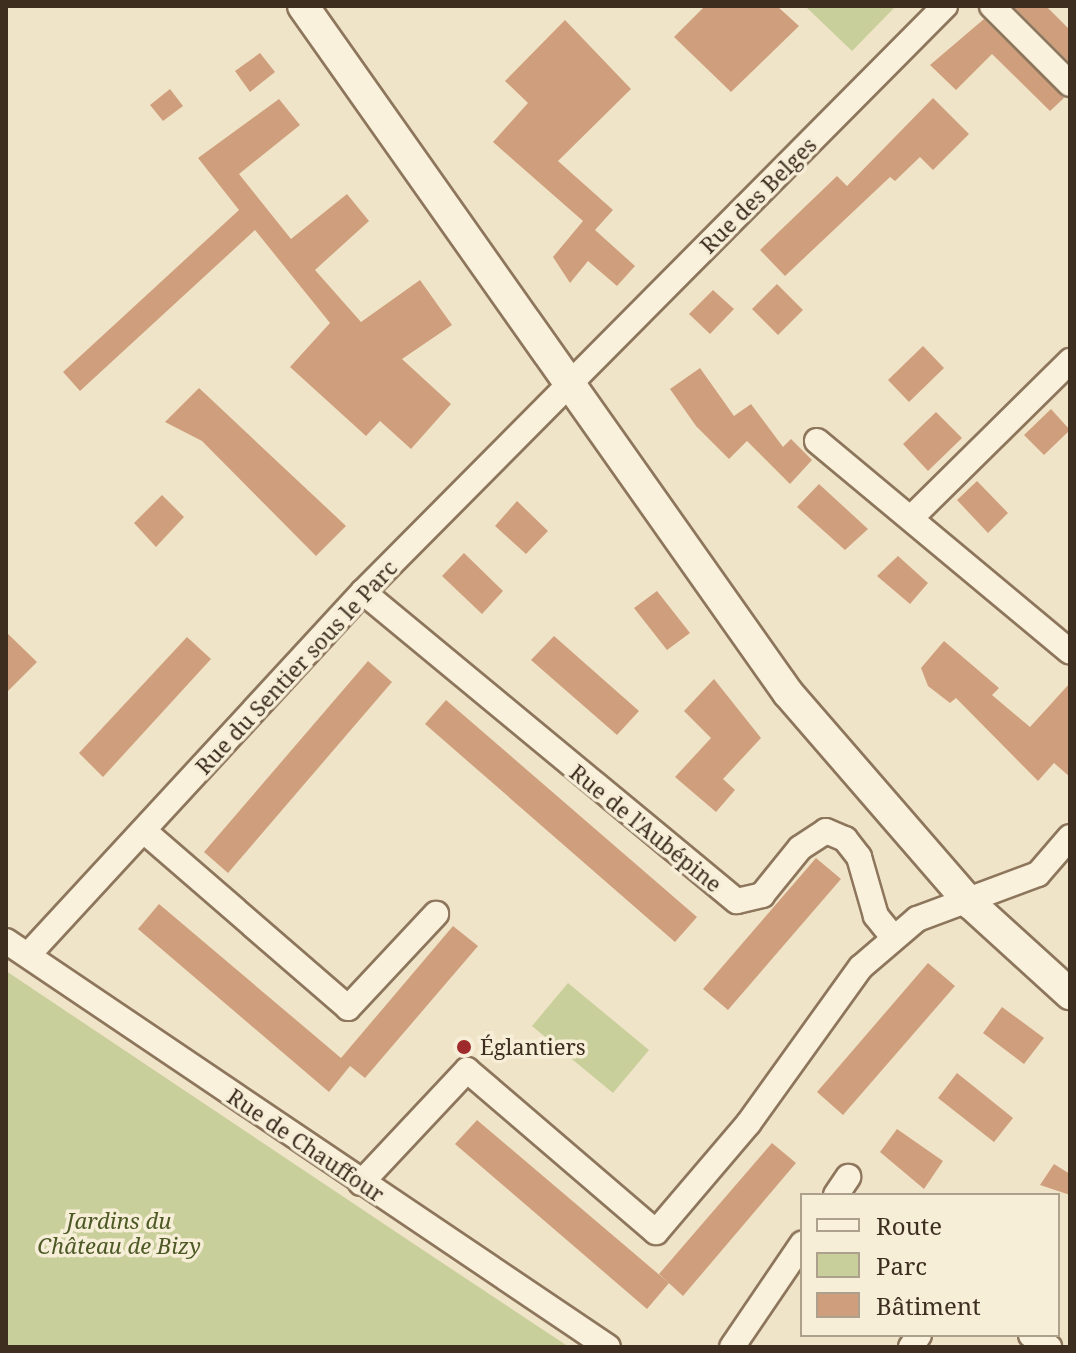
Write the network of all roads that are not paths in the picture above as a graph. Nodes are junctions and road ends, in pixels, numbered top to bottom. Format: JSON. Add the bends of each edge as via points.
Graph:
{"nodes":[{"id":1,"x":303,"y":6,"type":"edge"},
{"id":2,"x":945,"y":6,"type":"edge"},
{"id":3,"x":992,"y":6,"type":"edge"},
{"id":4,"x":1070,"y":84,"type":"edge"},
{"id":5,"x":1070,"y":361,"type":"edge"},
{"id":6,"x":569,"y":382,"type":"junction"},
{"id":7,"x":817,"y":441,"type":"dead end"},
{"id":8,"x":913,"y":516,"type":"junction"},
{"id":9,"x":363,"y":592,"type":"junction"},
{"id":10,"x":1070,"y":652,"type":"edge"},
{"id":11,"x":144,"y":831,"type":"junction"},
{"id":12,"x":1070,"y":837,"type":"edge"},
{"id":13,"x":971,"y":904,"type":"junction"},
{"id":14,"x":436,"y":914,"type":"dead end"},
{"id":15,"x":894,"y":938,"type":"junction"},
{"id":16,"x":6,"y":941,"type":"edge"},
{"id":17,"x":28,"y":955,"type":"junction"},
{"id":18,"x":1070,"y":994,"type":"edge"},
{"id":19,"x":361,"y":1183,"type":"junction"},
{"id":20,"x":800,"y":1247,"type":"edge"},
{"id":21,"x":608,"y":1347,"type":"edge"},
{"id":22,"x":732,"y":1347,"type":"edge"}],
"edges":[{"from":1,"to":6,"type":"street"},
{"from":2,"to":6,"type":"street","name":"Rue des Belges"},
{"from":3,"to":4,"type":"street"},
{"from":5,"to":8,"type":"street"},
{"from":6,"to":9,"type":"street","name":"Rue du Sentier sous le Parc"},
{"from":6,"to":13,"type":"street","via":[[788,693]]},
{"from":7,"to":8,"type":"street"},
{"from":8,"to":10,"type":"street"},
{"from":9,"to":11,"type":"street","name":"Rue du Sentier sous le Parc"},
{"from":9,"to":15,"type":"street","name":"Rue de l'Aubépine","via":[[737,901],[762,895],[800,848],[826,831],[845,839],[859,857],[869,902]]},
{"from":11,"to":14,"type":"street","via":[[348,1008]]},
{"from":11,"to":17,"type":"street","name":"Rue du Sentier sous le Parc"},
{"from":12,"to":13,"type":"street","via":[[1038,874]]},
{"from":13,"to":15,"type":"street","via":[[917,919]]},
{"from":13,"to":18,"type":"street"},
{"from":15,"to":19,"type":"street","via":[[861,967],[748,1124],[656,1232],[467,1070]]},
{"from":16,"to":17,"type":"street","name":"Rue de Chauffour"},
{"from":17,"to":19,"type":"street","name":"Rue de Chauffour"},
{"from":19,"to":21,"type":"street","name":"Rue de Chauffour"},
{"from":20,"to":22,"type":"street"}]}
